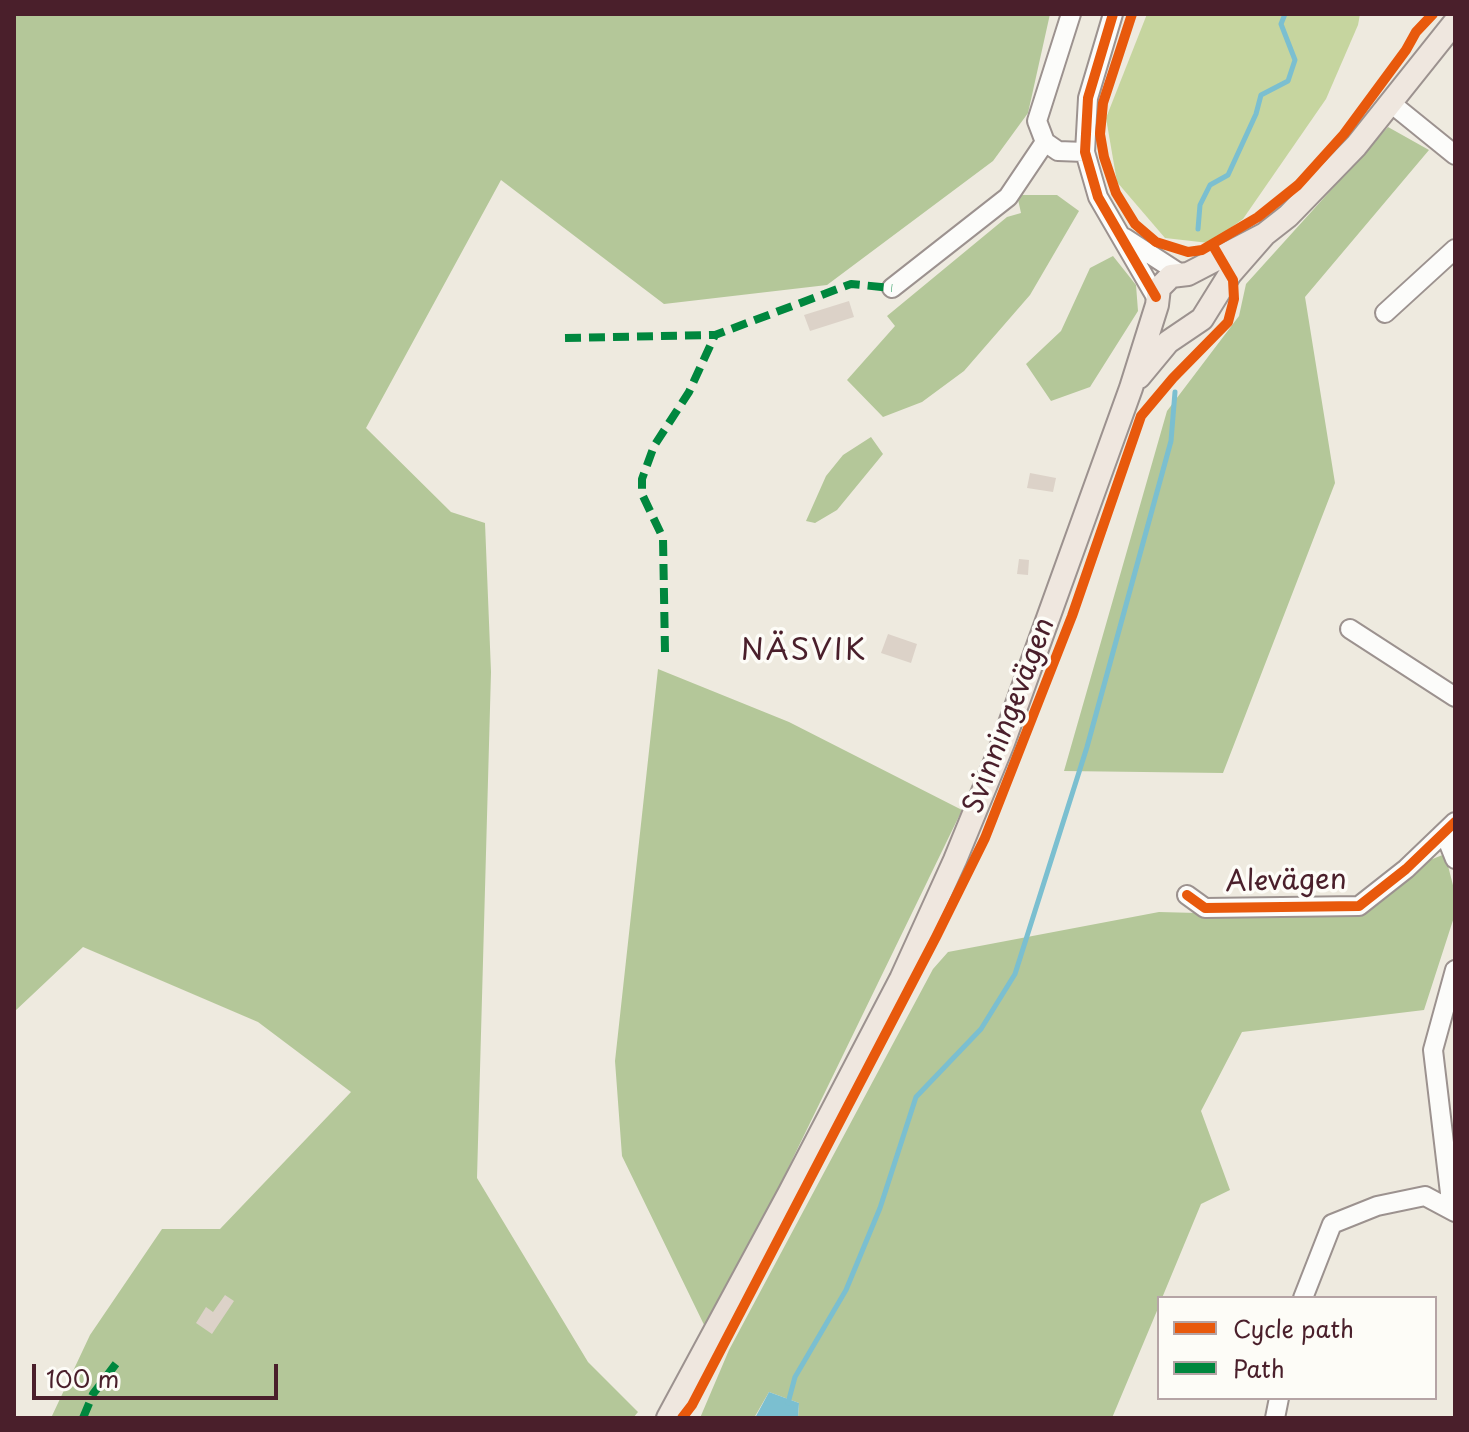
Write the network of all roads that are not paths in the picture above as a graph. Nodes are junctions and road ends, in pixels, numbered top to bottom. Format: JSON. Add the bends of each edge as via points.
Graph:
{"nodes":[{"id":1,"x":1071,"y":14,"type":"edge"},
{"id":2,"x":1113,"y":14,"type":"edge"},
{"id":3,"x":1455,"y":22,"type":"edge"},
{"id":4,"x":1392,"y":104,"type":"junction"},
{"id":5,"x":1045,"y":142,"type":"junction"},
{"id":6,"x":1085,"y":152,"type":"junction"},
{"id":7,"x":1455,"y":155,"type":"edge"},
{"id":8,"x":1265,"y":234,"type":"junction"},
{"id":9,"x":1123,"y":237,"type":"junction"},
{"id":10,"x":1455,"y":249,"type":"edge"},
{"id":11,"x":1184,"y":273,"type":"junction"},
{"id":12,"x":892,"y":288,"type":"dead end"},
{"id":13,"x":1156,"y":301,"type":"junction"},
{"id":14,"x":1209,"y":305,"type":"junction"},
{"id":15,"x":1385,"y":313,"type":"dead end"},
{"id":16,"x":1188,"y":326,"type":"junction"},
{"id":17,"x":1131,"y":388,"type":"junction"},
{"id":18,"x":1350,"y":629,"type":"dead end"},
{"id":19,"x":1455,"y":697,"type":"edge"},
{"id":20,"x":1450,"y":828,"type":"edge"},
{"id":21,"x":1455,"y":859,"type":"edge"},
{"id":22,"x":1187,"y":895,"type":"dead end"},
{"id":23,"x":1455,"y":970,"type":"edge"},
{"id":24,"x":1453,"y":1211,"type":"edge"},
{"id":25,"x":1304,"y":1296,"type":"edge"},
{"id":26,"x":668,"y":1418,"type":"edge"}],
"edges":[{"from":1,"to":5,"type":"street","via":[[1037,121]]},
{"from":2,"to":6,"type":"street","via":[[1088,98]]},
{"from":3,"to":4,"type":"main road","name":"Svinningevägen"},
{"from":4,"to":7,"type":"street"},
{"from":4,"to":8,"type":"main road","name":"Svinningevägen"},
{"from":5,"to":6,"type":"street","via":[[1058,151]]},
{"from":5,"to":12,"type":"street","via":[[1008,197]]},
{"from":6,"to":9,"type":"street","via":[[1098,197]]},
{"from":8,"to":11,"type":"main road","name":"Svinningevägen"},
{"from":8,"to":14,"type":"main road","name":"Svinningevägen"},
{"from":9,"to":11,"type":"street"},
{"from":9,"to":13,"type":"street"},
{"from":10,"to":15,"type":"street"},
{"from":11,"to":13,"type":"main road","name":"Svinningevägen","via":[[1164,281]]},
{"from":11,"to":14,"type":"main road","via":[[1203,282]]},
{"from":13,"to":16,"type":"main road","via":[[1165,320]]},
{"from":13,"to":17,"type":"main road","name":"Svinningevägen"},
{"from":14,"to":16,"type":"main road","name":"Svinningevägen","via":[[1202,319]]},
{"from":16,"to":17,"type":"main road","name":"Svinningevägen"},
{"from":17,"to":26,"type":"main road","name":"Svinningevägen","via":[[1003,743],[955,860],[901,979]]},
{"from":18,"to":19,"type":"street"},
{"from":20,"to":21,"type":"street"},
{"from":20,"to":22,"type":"street","name":"Alevägen","via":[[1359,906],[1205,908]]},
{"from":23,"to":24,"type":"street","via":[[1433,1050]]},
{"from":24,"to":25,"type":"street","via":[[1425,1196],[1377,1206],[1332,1224]]}]}
